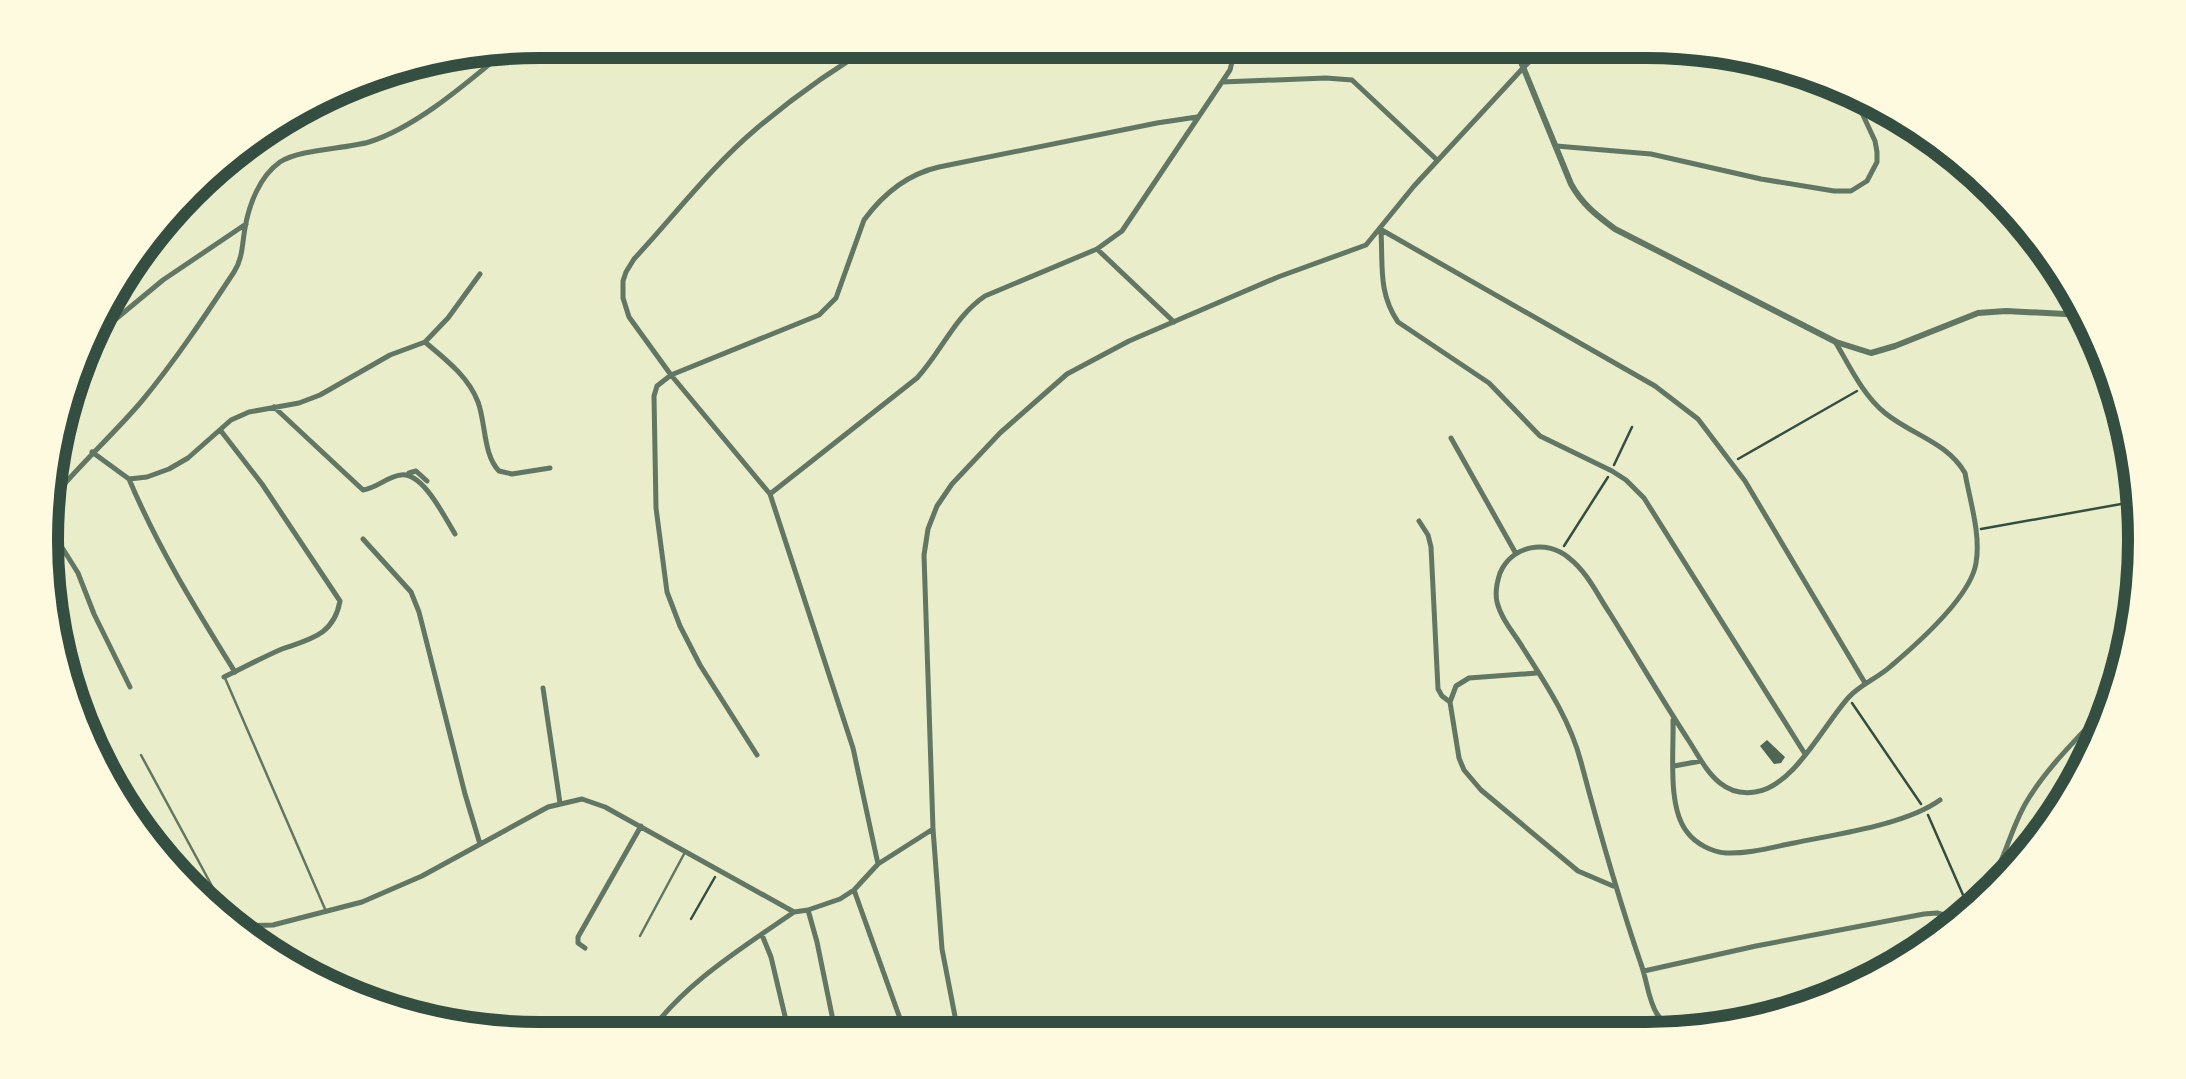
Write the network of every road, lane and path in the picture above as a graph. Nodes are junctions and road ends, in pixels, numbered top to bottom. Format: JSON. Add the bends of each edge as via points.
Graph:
{"nodes":[{"id":1,"x":856,"y":58,"type":"edge"},
{"id":2,"x":1233,"y":58,"type":"edge"},
{"id":3,"x":1520,"y":58,"type":"edge"},
{"id":4,"x":1534,"y":58,"type":"edge"},
{"id":5,"x":493,"y":60,"type":"edge"},
{"id":6,"x":1524,"y":68,"type":"junction"},
{"id":7,"x":1222,"y":82,"type":"junction"},
{"id":8,"x":1859,"y":107,"type":"edge"},
{"id":9,"x":1197,"y":117,"type":"junction"},
{"id":10,"x":1556,"y":146,"type":"junction"},
{"id":11,"x":1438,"y":160,"type":"junction"},
{"id":12,"x":246,"y":224,"type":"junction"},
{"id":13,"x":1380,"y":229,"type":"junction"},
{"id":14,"x":1097,"y":249,"type":"junction"},
{"id":15,"x":480,"y":274,"type":"dead end"},
{"id":16,"x":2071,"y":312,"type":"edge"},
{"id":17,"x":1174,"y":322,"type":"junction"},
{"id":18,"x":108,"y":325,"type":"edge"},
{"id":19,"x":425,"y":342,"type":"junction"},
{"id":20,"x":1836,"y":342,"type":"junction"},
{"id":21,"x":670,"y":375,"type":"junction"},
{"id":22,"x":1863,"y":388,"type":"junction"},
{"id":23,"x":274,"y":407,"type":"junction"},
{"id":24,"x":1632,"y":428,"type":"dead end"},
{"id":25,"x":221,"y":431,"type":"junction"},
{"id":26,"x":1450,"y":438,"type":"dead end"},
{"id":27,"x":92,"y":452,"type":"junction"},
{"id":28,"x":1732,"y":462,"type":"junction"},
{"id":29,"x":550,"y":468,"type":"dead end"},
{"id":30,"x":1612,"y":471,"type":"junction"},
{"id":31,"x":407,"y":474,"type":"junction"},
{"id":32,"x":128,"y":480,"type":"junction"},
{"id":33,"x":427,"y":481,"type":"dead end"},
{"id":34,"x":61,"y":488,"type":"edge"},
{"id":35,"x":770,"y":494,"type":"junction"},
{"id":36,"x":2127,"y":503,"type":"edge"},
{"id":37,"x":1419,"y":521,"type":"dead end"},
{"id":38,"x":1975,"y":530,"type":"junction"},
{"id":39,"x":454,"y":534,"type":"dead end"},
{"id":40,"x":363,"y":539,"type":"dead end"},
{"id":41,"x":58,"y":543,"type":"edge"},
{"id":42,"x":1515,"y":552,"type":"junction"},
{"id":43,"x":1560,"y":552,"type":"junction"},
{"id":44,"x":235,"y":672,"type":"junction"},
{"id":45,"x":1538,"y":672,"type":"junction"},
{"id":46,"x":224,"y":677,"type":"joint"},
{"id":47,"x":1865,"y":683,"type":"junction"},
{"id":48,"x":130,"y":687,"type":"dead end"},
{"id":49,"x":544,"y":688,"type":"dead end"},
{"id":50,"x":1848,"y":698,"type":"junction"},
{"id":51,"x":1450,"y":702,"type":"junction"},
{"id":52,"x":1673,"y":717,"type":"junction"},
{"id":53,"x":2093,"y":721,"type":"edge"},
{"id":54,"x":141,"y":754,"type":"dead end"},
{"id":55,"x":1805,"y":754,"type":"junction"},
{"id":56,"x":757,"y":755,"type":"dead end"},
{"id":57,"x":1702,"y":761,"type":"junction"},
{"id":58,"x":1674,"y":766,"type":"junction"},
{"id":59,"x":1940,"y":800,"type":"dead end"},
{"id":60,"x":560,"y":803,"type":"junction"},
{"id":61,"x":1926,"y":810,"type":"junction"},
{"id":62,"x":641,"y":826,"type":"junction"},
{"id":63,"x":933,"y":829,"type":"junction"},
{"id":64,"x":480,"y":844,"type":"junction"},
{"id":65,"x":684,"y":852,"type":"junction"},
{"id":66,"x":878,"y":864,"type":"junction"},
{"id":67,"x":719,"y":870,"type":"junction"},
{"id":68,"x":1994,"y":873,"type":"edge"},
{"id":69,"x":1614,"y":887,"type":"junction"},
{"id":70,"x":854,"y":890,"type":"junction"},
{"id":71,"x":1966,"y":900,"type":"edge"},
{"id":72,"x":222,"y":902,"type":"edge"},
{"id":73,"x":326,"y":910,"type":"junction"},
{"id":74,"x":808,"y":910,"type":"junction"},
{"id":75,"x":794,"y":912,"type":"junction"},
{"id":76,"x":1948,"y":915,"type":"edge"},
{"id":77,"x":690,"y":919,"type":"dead end"},
{"id":78,"x":249,"y":924,"type":"edge"},
{"id":79,"x":762,"y":934,"type":"junction"},
{"id":80,"x":640,"y":936,"type":"dead end"},
{"id":81,"x":585,"y":948,"type":"dead end"},
{"id":82,"x":1644,"y":971,"type":"junction"},
{"id":83,"x":1664,"y":1021,"type":"edge"},
{"id":84,"x":656,"y":1022,"type":"edge"},
{"id":85,"x":787,"y":1022,"type":"edge"},
{"id":86,"x":833,"y":1022,"type":"edge"},
{"id":87,"x":901,"y":1022,"type":"edge"},
{"id":88,"x":956,"y":1022,"type":"edge"}],
"edges":[{"from":1,"to":21,"type":"street","via":[[755,130],[626,272],[629,317]]},
{"from":2,"to":7,"type":"street"},
{"from":3,"to":6,"type":"street"},
{"from":4,"to":6,"type":"street"},
{"from":5,"to":12,"type":"street","via":[[402,130],[278,164],[257,190]]},
{"from":6,"to":10,"type":"street"},
{"from":6,"to":11,"type":"street"},
{"from":7,"to":9,"type":"street"},
{"from":7,"to":11,"type":"street","via":[[1352,80]]},
{"from":8,"to":10,"type":"street","via":[[1877,162],[1867,182],[1851,191],[1651,154]]},
{"from":9,"to":14,"type":"street","via":[[1122,231]]},
{"from":9,"to":21,"type":"street","via":[[907,178],[864,220],[836,298],[819,315]]},
{"from":10,"to":20,"type":"street","via":[[1580,201],[1615,229]]},
{"from":11,"to":13,"type":"street"},
{"from":12,"to":18,"type":"street"},
{"from":12,"to":27,"type":"street","via":[[237,267],[197,328]]},
{"from":13,"to":17,"type":"street","via":[[1359,249]]},
{"from":13,"to":28,"type":"street","via":[[1671,396]]},
{"from":13,"to":30,"type":"street","via":[[1382,285],[1398,322],[1489,383],[1540,436]]},
{"from":14,"to":17,"type":"street"},
{"from":14,"to":35,"type":"street","via":[[970,306],[917,378]]},
{"from":15,"to":19,"type":"street"},
{"from":16,"to":20,"type":"street","via":[[1978,314],[1872,352]]},
{"from":17,"to":63,"type":"street","via":[[1067,374],[982,451],[937,506],[924,555]]},
{"from":19,"to":23,"type":"street","via":[[320,395]]},
{"from":19,"to":29,"type":"street","via":[[477,400],[494,466],[512,474]]},
{"from":20,"to":22,"type":"street"},
{"from":21,"to":35,"type":"street"},
{"from":21,"to":56,"type":"street","via":[[654,396],[656,508],[668,592],[700,665]]},
{"from":22,"to":28,"type":"path"},
{"from":22,"to":38,"type":"street","via":[[1897,422],[1954,458],[1965,473]]},
{"from":23,"to":25,"type":"street","via":[[231,420]]},
{"from":23,"to":31,"type":"street","via":[[364,490]]},
{"from":24,"to":30,"type":"path"},
{"from":25,"to":32,"type":"street","via":[[169,470]]},
{"from":25,"to":44,"type":"street","via":[[340,601],[330,626],[310,640]]},
{"from":26,"to":42,"type":"street"},
{"from":27,"to":32,"type":"street"},
{"from":27,"to":34,"type":"street"},
{"from":28,"to":47,"type":"street"},
{"from":30,"to":43,"type":"path"},
{"from":30,"to":55,"type":"street","via":[[1644,498]]},
{"from":31,"to":33,"type":"street","via":[[416,471]]},
{"from":31,"to":39,"type":"street","via":[[430,494]]},
{"from":32,"to":44,"type":"street"},
{"from":35,"to":66,"type":"street","via":[[853,748]]},
{"from":36,"to":38,"type":"path"},
{"from":37,"to":51,"type":"street","via":[[1431,547],[1438,689]]},
{"from":38,"to":47,"type":"street","via":[[1976,563],[1960,598],[1902,657]]},
{"from":40,"to":64,"type":"street","via":[[411,592],[426,630]]},
{"from":41,"to":48,"type":"street"},
{"from":42,"to":43,"type":"street"},
{"from":42,"to":45,"type":"street","via":[[1499,576],[1496,600]]},
{"from":43,"to":52,"type":"street","via":[[1586,576]]},
{"from":44,"to":46,"type":"street"},
{"from":45,"to":51,"type":"street","via":[[1469,678],[1456,686]]},
{"from":45,"to":69,"type":"street","via":[[1574,737]]},
{"from":46,"to":73,"type":"lane"},
{"from":47,"to":50,"type":"street"},
{"from":49,"to":60,"type":"street"},
{"from":50,"to":55,"type":"street"},
{"from":50,"to":61,"type":"path"},
{"from":51,"to":69,"type":"street","via":[[1459,758],[1471,780],[1578,871]]},
{"from":52,"to":57,"type":"street"},
{"from":52,"to":58,"type":"street"},
{"from":53,"to":68,"type":"street","via":[[2024,804]]},
{"from":54,"to":72,"type":"lane"},
{"from":55,"to":57,"type":"street","via":[[1782,779],[1757,792],[1730,790]]},
{"from":57,"to":58,"type":"street"},
{"from":58,"to":61,"type":"street","via":[[1679,819],[1694,840],[1715,852],[1757,850]]},
{"from":59,"to":61,"type":"street"},
{"from":60,"to":62,"type":"street","via":[[589,800]]},
{"from":60,"to":64,"type":"street"},
{"from":61,"to":71,"type":"path"},
{"from":62,"to":65,"type":"street"},
{"from":62,"to":81,"type":"street","via":[[578,936]]},
{"from":63,"to":66,"type":"street"},
{"from":63,"to":88,"type":"street","via":[[942,948]]},
{"from":64,"to":73,"type":"street","via":[[393,890]]},
{"from":65,"to":67,"type":"street"},
{"from":65,"to":80,"type":"lane"},
{"from":66,"to":70,"type":"street"},
{"from":67,"to":75,"type":"street"},
{"from":67,"to":77,"type":"path"},
{"from":69,"to":82,"type":"street"},
{"from":70,"to":74,"type":"street"},
{"from":70,"to":87,"type":"street"},
{"from":73,"to":78,"type":"street"},
{"from":74,"to":75,"type":"street"},
{"from":74,"to":86,"type":"street"},
{"from":75,"to":79,"type":"street"},
{"from":76,"to":82,"type":"street","via":[[1924,914]]},
{"from":79,"to":84,"type":"street"},
{"from":79,"to":85,"type":"street"},
{"from":82,"to":83,"type":"street"}]}
